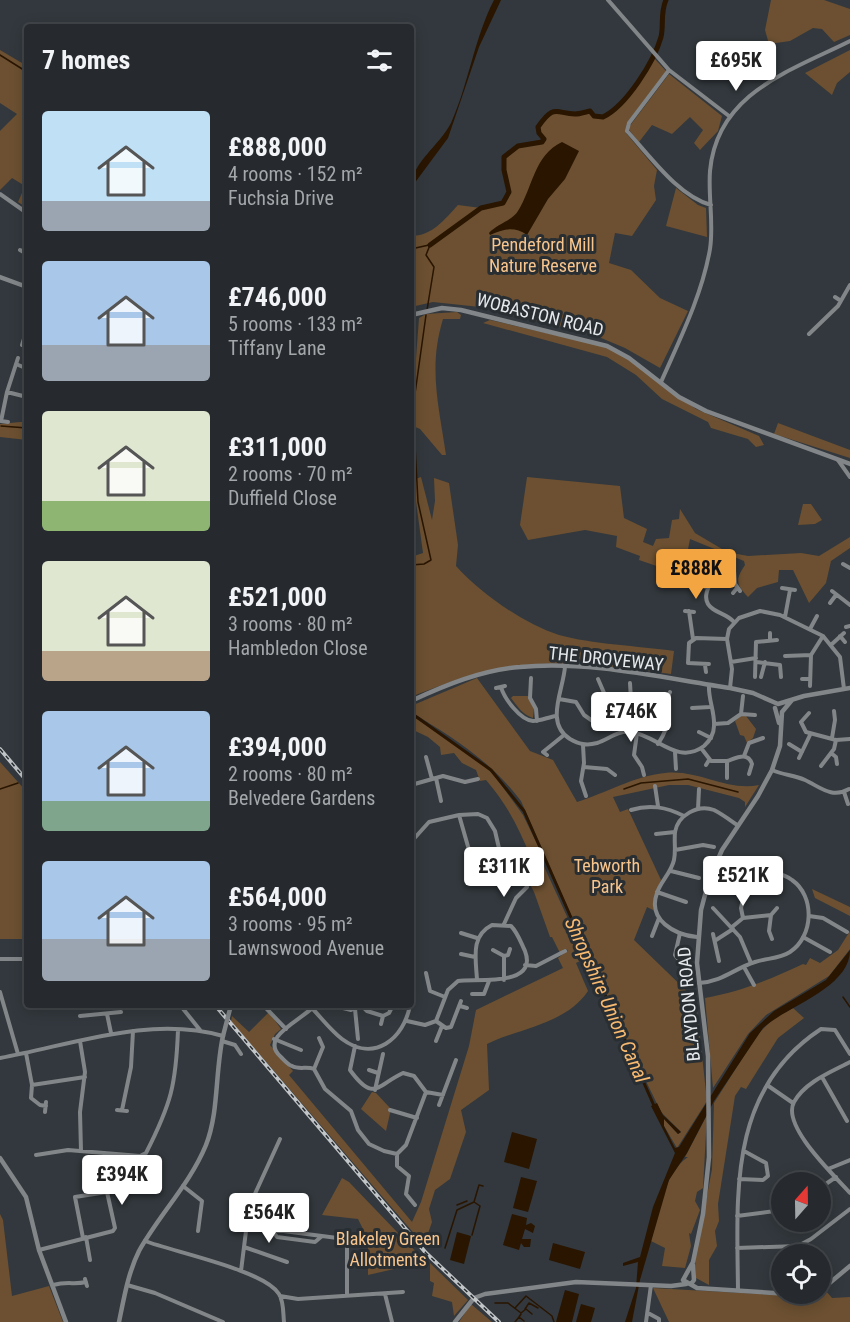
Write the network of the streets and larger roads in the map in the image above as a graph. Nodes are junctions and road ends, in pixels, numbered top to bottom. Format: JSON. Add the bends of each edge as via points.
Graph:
{"nodes":[{"id":1,"x":608,"y":0,"type":"edge"},
{"id":2,"x":850,"y":41,"type":"edge"},
{"id":3,"x":669,"y":70,"type":"junction"},
{"id":4,"x":729,"y":116,"type":"junction"},
{"id":5,"x":0,"y":194,"type":"edge"},
{"id":6,"x":711,"y":206,"type":"junction"},
{"id":7,"x":24,"y":211,"type":"edge"},
{"id":8,"x":20,"y":250,"type":"dead end"},
{"id":9,"x":24,"y":252,"type":"edge"},
{"id":10,"x":0,"y":277,"type":"edge"},
{"id":11,"x":850,"y":285,"type":"edge"},
{"id":12,"x":24,"y":286,"type":"edge"},
{"id":13,"x":835,"y":297,"type":"dead end"},
{"id":14,"x":841,"y":301,"type":"junction"},
{"id":15,"x":414,"y":314,"type":"edge"},
{"id":16,"x":809,"y":334,"type":"dead end"},
{"id":17,"x":24,"y":339,"type":"edge"},
{"id":18,"x":22,"y":345,"type":"dead end"},
{"id":19,"x":18,"y":358,"type":"dead end"},
{"id":20,"x":16,"y":364,"type":"junction"},
{"id":21,"x":23,"y":367,"type":"dead end"},
{"id":22,"x":661,"y":382,"type":"junction"},
{"id":23,"x":7,"y":392,"type":"junction"},
{"id":24,"x":24,"y":396,"type":"edge"},
{"id":25,"x":1,"y":421,"type":"edge"},
{"id":26,"x":8,"y":422,"type":"dead end"},
{"id":27,"x":838,"y":460,"type":"junction"},
{"id":28,"x":850,"y":464,"type":"edge"},
{"id":29,"x":850,"y":477,"type":"edge"},
{"id":30,"x":700,"y":558,"type":"dead end"},
{"id":31,"x":715,"y":563,"type":"dead end"},
{"id":32,"x":843,"y":564,"type":"dead end"},
{"id":33,"x":721,"y":566,"type":"junction"},
{"id":34,"x":850,"y":568,"type":"edge"},
{"id":35,"x":708,"y":586,"type":"junction"},
{"id":36,"x":782,"y":588,"type":"dead end"},
{"id":37,"x":733,"y":593,"type":"dead end"},
{"id":38,"x":830,"y":603,"type":"dead end"},
{"id":39,"x":850,"y":604,"type":"edge"},
{"id":40,"x":689,"y":611,"type":"dead end"},
{"id":41,"x":785,"y":616,"type":"junction"},
{"id":42,"x":817,"y":616,"type":"dead end"},
{"id":43,"x":734,"y":622,"type":"junction"},
{"id":44,"x":810,"y":629,"type":"junction"},
{"id":45,"x":770,"y":633,"type":"dead end"},
{"id":46,"x":823,"y":636,"type":"junction"},
{"id":47,"x":693,"y":639,"type":"junction"},
{"id":48,"x":727,"y":639,"type":"junction"},
{"id":49,"x":770,"y":639,"type":"junction"},
{"id":50,"x":777,"y":640,"type":"dead end"},
{"id":51,"x":845,"y":642,"type":"dead end"},
{"id":52,"x":832,"y":644,"type":"junction"},
{"id":53,"x":811,"y":655,"type":"junction"},
{"id":54,"x":785,"y":656,"type":"dead end"},
{"id":55,"x":757,"y":660,"type":"junction"},
{"id":56,"x":679,"y":662,"type":"dead end"},
{"id":57,"x":687,"y":662,"type":"junction"},
{"id":58,"x":731,"y":662,"type":"junction"},
{"id":59,"x":765,"y":662,"type":"junction"},
{"id":60,"x":565,"y":666,"type":"junction"},
{"id":61,"x":706,"y":672,"type":"dead end"},
{"id":62,"x":747,"y":674,"type":"dead end"},
{"id":63,"x":761,"y":677,"type":"dead end"},
{"id":64,"x":781,"y":677,"type":"dead end"},
{"id":65,"x":531,"y":678,"type":"dead end"},
{"id":66,"x":802,"y":679,"type":"dead end"},
{"id":67,"x":810,"y":679,"type":"junction"},
{"id":68,"x":604,"y":681,"type":"dead end"},
{"id":69,"x":630,"y":683,"type":"dead end"},
{"id":70,"x":709,"y":685,"type":"junction"},
{"id":71,"x":810,"y":686,"type":"dead end"},
{"id":72,"x":501,"y":687,"type":"dead end"},
{"id":73,"x":730,"y":688,"type":"junction"},
{"id":74,"x":847,"y":689,"type":"edge"},
{"id":75,"x":670,"y":692,"type":"dead end"},
{"id":76,"x":743,"y":696,"type":"dead end"},
{"id":77,"x":650,"y":698,"type":"junction"},
{"id":78,"x":559,"y":699,"type":"junction"},
{"id":79,"x":414,"y":700,"type":"edge"},
{"id":80,"x":631,"y":700,"type":"junction"},
{"id":81,"x":608,"y":702,"type":"junction"},
{"id":82,"x":664,"y":706,"type":"junction"},
{"id":83,"x":695,"y":707,"type":"dead end"},
{"id":84,"x":710,"y":707,"type":"junction"},
{"id":85,"x":779,"y":708,"type":"junction"},
{"id":86,"x":834,"y":711,"type":"dead end"},
{"id":87,"x":600,"y":712,"type":"dead end"},
{"id":88,"x":650,"y":712,"type":"dead end"},
{"id":89,"x":809,"y":713,"type":"dead end"},
{"id":90,"x":741,"y":714,"type":"junction"},
{"id":91,"x":755,"y":715,"type":"dead end"},
{"id":92,"x":556,"y":716,"type":"junction"},
{"id":93,"x":598,"y":720,"type":"dead end"},
{"id":94,"x":537,"y":721,"type":"junction"},
{"id":95,"x":714,"y":724,"type":"junction"},
{"id":96,"x":699,"y":732,"type":"dead end"},
{"id":97,"x":637,"y":733,"type":"junction"},
{"id":98,"x":756,"y":734,"type":"dead end"},
{"id":99,"x":564,"y":735,"type":"junction"},
{"id":100,"x":810,"y":735,"type":"junction"},
{"id":101,"x":711,"y":738,"type":"junction"},
{"id":102,"x":763,"y":738,"type":"dead end"},
{"id":103,"x":834,"y":739,"type":"junction"},
{"id":104,"x":850,"y":739,"type":"edge"},
{"id":105,"x":757,"y":740,"type":"junction"},
{"id":106,"x":658,"y":744,"type":"junction"},
{"id":107,"x":789,"y":744,"type":"dead end"},
{"id":108,"x":583,"y":745,"type":"junction"},
{"id":109,"x":701,"y":748,"type":"junction"},
{"id":110,"x":675,"y":752,"type":"junction"},
{"id":111,"x":802,"y":752,"type":"junction"},
{"id":112,"x":831,"y":753,"type":"junction"},
{"id":113,"x":547,"y":755,"type":"dead end"},
{"id":114,"x":744,"y":756,"type":"junction"},
{"id":115,"x":426,"y":757,"type":"dead end"},
{"id":116,"x":799,"y":758,"type":"dead end"},
{"id":117,"x":709,"y":760,"type":"junction"},
{"id":118,"x":727,"y":761,"type":"junction"},
{"id":119,"x":837,"y":764,"type":"dead end"},
{"id":120,"x":706,"y":765,"type":"dead end"},
{"id":121,"x":821,"y":766,"type":"dead end"},
{"id":122,"x":584,"y":767,"type":"junction"},
{"id":123,"x":676,"y":769,"type":"dead end"},
{"id":124,"x":772,"y":770,"type":"junction"},
{"id":125,"x":749,"y":774,"type":"dead end"},
{"id":126,"x":615,"y":775,"type":"dead end"},
{"id":127,"x":644,"y":775,"type":"dead end"},
{"id":128,"x":434,"y":778,"type":"junction"},
{"id":129,"x":727,"y":778,"type":"dead end"},
{"id":130,"x":478,"y":779,"type":"dead end"},
{"id":131,"x":414,"y":784,"type":"edge"},
{"id":132,"x":655,"y":786,"type":"dead end"},
{"id":133,"x":699,"y":789,"type":"dead end"},
{"id":134,"x":849,"y":789,"type":"edge"},
{"id":135,"x":844,"y":792,"type":"junction"},
{"id":136,"x":586,"y":796,"type":"dead end"},
{"id":137,"x":441,"y":801,"type":"dead end"},
{"id":138,"x":848,"y":804,"type":"dead end"},
{"id":139,"x":658,"y":806,"type":"junction"},
{"id":140,"x":698,"y":809,"type":"junction"},
{"id":141,"x":631,"y":810,"type":"dead end"},
{"id":142,"x":459,"y":814,"type":"junction"},
{"id":143,"x":684,"y":816,"type":"junction"},
{"id":144,"x":737,"y":825,"type":"junction"},
{"id":145,"x":675,"y":832,"type":"junction"},
{"id":146,"x":656,"y":834,"type":"dead end"},
{"id":147,"x":414,"y":839,"type":"edge"},
{"id":148,"x":714,"y":847,"type":"dead end"},
{"id":149,"x":675,"y":850,"type":"junction"},
{"id":150,"x":716,"y":864,"type":"junction"},
{"id":151,"x":670,"y":871,"type":"junction"},
{"id":152,"x":699,"y":878,"type":"dead end"},
{"id":153,"x":527,"y":887,"type":"dead end"},
{"id":154,"x":745,"y":890,"type":"dead end"},
{"id":155,"x":657,"y":892,"type":"junction"},
{"id":156,"x":686,"y":902,"type":"dead end"},
{"id":157,"x":713,"y":908,"type":"dead end"},
{"id":158,"x":777,"y":908,"type":"dead end"},
{"id":159,"x":771,"y":915,"type":"junction"},
{"id":160,"x":809,"y":916,"type":"junction"},
{"id":161,"x":659,"y":918,"type":"junction"},
{"id":162,"x":743,"y":918,"type":"junction"},
{"id":163,"x":504,"y":924,"type":"junction"},
{"id":164,"x":733,"y":928,"type":"junction"},
{"id":165,"x":847,"y":932,"type":"edge"},
{"id":166,"x":461,"y":933,"type":"dead end"},
{"id":167,"x":680,"y":933,"type":"junction"},
{"id":168,"x":713,"y":934,"type":"dead end"},
{"id":169,"x":652,"y":936,"type":"dead end"},
{"id":170,"x":772,"y":936,"type":"dead end"},
{"id":171,"x":697,"y":937,"type":"junction"},
{"id":172,"x":803,"y":937,"type":"junction"},
{"id":173,"x":477,"y":938,"type":"junction"},
{"id":174,"x":716,"y":940,"type":"junction"},
{"id":175,"x":510,"y":949,"type":"dead end"},
{"id":176,"x":494,"y":950,"type":"dead end"},
{"id":177,"x":565,"y":951,"type":"dead end"},
{"id":178,"x":830,"y":952,"type":"dead end"},
{"id":179,"x":461,"y":954,"type":"dead end"},
{"id":180,"x":504,"y":956,"type":"junction"},
{"id":181,"x":475,"y":957,"type":"junction"},
{"id":182,"x":0,"y":959,"type":"edge"},
{"id":183,"x":24,"y":959,"type":"edge"},
{"id":184,"x":719,"y":962,"type":"dead end"},
{"id":185,"x":752,"y":963,"type":"junction"},
{"id":186,"x":525,"y":965,"type":"junction"},
{"id":187,"x":744,"y":967,"type":"junction"},
{"id":188,"x":686,"y":969,"type":"dead end"},
{"id":189,"x":426,"y":973,"type":"dead end"},
{"id":190,"x":477,"y":980,"type":"junction"},
{"id":191,"x":504,"y":980,"type":"junction"},
{"id":192,"x":489,"y":981,"type":"junction"},
{"id":193,"x":698,"y":983,"type":"junction"},
{"id":194,"x":754,"y":985,"type":"dead end"},
{"id":195,"x":0,"y":992,"type":"edge"},
{"id":196,"x":474,"y":994,"type":"dead end"},
{"id":197,"x":445,"y":998,"type":"junction"},
{"id":198,"x":182,"y":1008,"type":"edge"},
{"id":199,"x":231,"y":1008,"type":"edge"},
{"id":200,"x":266,"y":1008,"type":"edge"},
{"id":201,"x":310,"y":1008,"type":"edge"},
{"id":202,"x":312,"y":1008,"type":"edge"},
{"id":203,"x":348,"y":1008,"type":"edge"},
{"id":204,"x":364,"y":1008,"type":"edge"},
{"id":205,"x":393,"y":1008,"type":"edge"},
{"id":206,"x":409,"y":1008,"type":"edge"},
{"id":207,"x":467,"y":1008,"type":"dead end"},
{"id":208,"x":355,"y":1009,"type":"joint"},
{"id":209,"x":121,"y":1012,"type":"dead end"},
{"id":210,"x":107,"y":1014,"type":"junction"},
{"id":211,"x":80,"y":1016,"type":"dead end"},
{"id":212,"x":383,"y":1016,"type":"junction"},
{"id":213,"x":407,"y":1021,"type":"junction"},
{"id":214,"x":436,"y":1021,"type":"junction"},
{"id":215,"x":381,"y":1024,"type":"dead end"},
{"id":216,"x":442,"y":1026,"type":"junction"},
{"id":217,"x":286,"y":1029,"type":"junction"},
{"id":218,"x":178,"y":1030,"type":"junction"},
{"id":219,"x":200,"y":1030,"type":"junction"},
{"id":220,"x":133,"y":1031,"type":"junction"},
{"id":221,"x":111,"y":1033,"type":"junction"},
{"id":222,"x":319,"y":1038,"type":"dead end"},
{"id":223,"x":222,"y":1039,"type":"junction"},
{"id":224,"x":358,"y":1039,"type":"dead end"},
{"id":225,"x":274,"y":1040,"type":"junction"},
{"id":226,"x":80,"y":1041,"type":"junction"},
{"id":227,"x":436,"y":1041,"type":"dead end"},
{"id":228,"x":356,"y":1046,"type":"junction"},
{"id":229,"x":301,"y":1050,"type":"dead end"},
{"id":230,"x":26,"y":1053,"type":"junction"},
{"id":231,"x":18,"y":1054,"type":"junction"},
{"id":232,"x":241,"y":1054,"type":"dead end"},
{"id":233,"x":383,"y":1054,"type":"dead end"},
{"id":234,"x":850,"y":1054,"type":"edge"},
{"id":235,"x":0,"y":1058,"type":"edge"},
{"id":236,"x":456,"y":1060,"type":"dead end"},
{"id":237,"x":850,"y":1062,"type":"edge"},
{"id":238,"x":314,"y":1069,"type":"junction"},
{"id":239,"x":369,"y":1070,"type":"dead end"},
{"id":240,"x":378,"y":1073,"type":"junction"},
{"id":241,"x":85,"y":1077,"type":"junction"},
{"id":242,"x":822,"y":1077,"type":"junction"},
{"id":243,"x":32,"y":1085,"type":"junction"},
{"id":244,"x":767,"y":1085,"type":"junction"},
{"id":245,"x":375,"y":1090,"type":"junction"},
{"id":246,"x":426,"y":1092,"type":"junction"},
{"id":247,"x":443,"y":1095,"type":"junction"},
{"id":248,"x":793,"y":1103,"type":"junction"},
{"id":249,"x":439,"y":1105,"type":"dead end"},
{"id":250,"x":122,"y":1110,"type":"dead end"},
{"id":251,"x":390,"y":1110,"type":"dead end"},
{"id":252,"x":45,"y":1112,"type":"dead end"},
{"id":253,"x":417,"y":1118,"type":"junction"},
{"id":254,"x":847,"y":1120,"type":"dead end"},
{"id":255,"x":280,"y":1139,"type":"dead end"},
{"id":256,"x":81,"y":1150,"type":"junction"},
{"id":257,"x":744,"y":1151,"type":"junction"},
{"id":258,"x":397,"y":1154,"type":"junction"},
{"id":259,"x":36,"y":1155,"type":"dead end"},
{"id":260,"x":0,"y":1158,"type":"edge"},
{"id":261,"x":850,"y":1160,"type":"edge"},
{"id":262,"x":8,"y":1169,"type":"junction"},
{"id":263,"x":828,"y":1169,"type":"junction"},
{"id":264,"x":0,"y":1173,"type":"edge"},
{"id":265,"x":836,"y":1178,"type":"junction"},
{"id":266,"x":739,"y":1179,"type":"junction"},
{"id":267,"x":831,"y":1181,"type":"edge"},
{"id":268,"x":182,"y":1185,"type":"junction"},
{"id":269,"x":850,"y":1193,"type":"edge"},
{"id":270,"x":415,"y":1205,"type":"dead end"},
{"id":271,"x":850,"y":1209,"type":"edge"},
{"id":272,"x":771,"y":1211,"type":"edge"},
{"id":273,"x":737,"y":1216,"type":"junction"},
{"id":274,"x":252,"y":1227,"type":"dead end"},
{"id":275,"x":198,"y":1231,"type":"dead end"},
{"id":276,"x":85,"y":1238,"type":"junction"},
{"id":277,"x":346,"y":1239,"type":"junction"},
{"id":278,"x":353,"y":1239,"type":"dead end"},
{"id":279,"x":145,"y":1241,"type":"junction"},
{"id":280,"x":244,"y":1247,"type":"junction"},
{"id":281,"x":737,"y":1248,"type":"junction"},
{"id":282,"x":39,"y":1250,"type":"junction"},
{"id":283,"x":90,"y":1260,"type":"dead end"},
{"id":284,"x":287,"y":1262,"type":"dead end"},
{"id":285,"x":850,"y":1266,"type":"edge"},
{"id":286,"x":242,"y":1271,"type":"junction"},
{"id":287,"x":689,"y":1280,"type":"junction"},
{"id":288,"x":86,"y":1282,"type":"dead end"},
{"id":289,"x":831,"y":1282,"type":"edge"},
{"id":290,"x":127,"y":1285,"type":"junction"},
{"id":291,"x":651,"y":1285,"type":"junction"},
{"id":292,"x":53,"y":1286,"type":"junction"},
{"id":293,"x":738,"y":1290,"type":"junction"},
{"id":294,"x":403,"y":1292,"type":"dead end"},
{"id":295,"x":771,"y":1292,"type":"edge"},
{"id":296,"x":385,"y":1294,"type":"junction"},
{"id":297,"x":280,"y":1296,"type":"junction"},
{"id":298,"x":347,"y":1296,"type":"junction"},
{"id":299,"x":648,"y":1313,"type":"junction"},
{"id":300,"x":66,"y":1322,"type":"edge"},
{"id":301,"x":119,"y":1322,"type":"edge"},
{"id":302,"x":223,"y":1322,"type":"edge"},
{"id":303,"x":284,"y":1322,"type":"edge"},
{"id":304,"x":392,"y":1322,"type":"edge"},
{"id":305,"x":455,"y":1322,"type":"edge"},
{"id":306,"x":646,"y":1322,"type":"edge"},
{"id":307,"x":659,"y":1322,"type":"edge"}],
"edges":[{"from":1,"to":3,"type":"street"},
{"from":2,"to":4,"type":"street","via":[[766,83]]},
{"from":3,"to":4,"type":"street"},
{"from":3,"to":6,"type":"street","via":[[627,131],[651,160],[698,202]]},
{"from":4,"to":6,"type":"street","via":[[713,151]]},
{"from":5,"to":7,"type":"street"},
{"from":6,"to":22,"type":"street","via":[[712,231],[704,276]]},
{"from":8,"to":9,"type":"street"},
{"from":10,"to":12,"type":"street"},
{"from":11,"to":14,"type":"street"},
{"from":13,"to":14,"type":"street"},
{"from":14,"to":16,"type":"street"},
{"from":15,"to":22,"type":"street","name":"WOBASTON ROAD","via":[[442,308],[461,310],[595,342],[629,358]]},
{"from":17,"to":18,"type":"street"},
{"from":19,"to":20,"type":"street"},
{"from":20,"to":21,"type":"street"},
{"from":20,"to":23,"type":"street"},
{"from":22,"to":27,"type":"street","name":"WOBASTON ROAD","via":[[706,411]]},
{"from":23,"to":24,"type":"street"},
{"from":23,"to":25,"type":"street"},
{"from":25,"to":26,"type":"street"},
{"from":27,"to":28,"type":"street","name":"WOBASTON ROAD"},
{"from":27,"to":29,"type":"street"},
{"from":30,"to":35,"type":"street","via":[[692,585]]},
{"from":31,"to":33,"type":"street"},
{"from":32,"to":34,"type":"street"},
{"from":33,"to":35,"type":"street"},
{"from":33,"to":37,"type":"street","via":[[734,571],[738,590]]},
{"from":35,"to":43,"type":"street","via":[[710,605]]},
{"from":36,"to":41,"type":"street","via":[[793,590]]},
{"from":38,"to":39,"type":"street","via":[[834,593]]},
{"from":40,"to":47,"type":"street"},
{"from":41,"to":43,"type":"street","via":[[760,611]]},
{"from":41,"to":44,"type":"street"},
{"from":42,"to":44,"type":"street"},
{"from":43,"to":48,"type":"street"},
{"from":44,"to":46,"type":"street"},
{"from":45,"to":49,"type":"street"},
{"from":46,"to":52,"type":"street"},
{"from":46,"to":53,"type":"street"},
{"from":47,"to":48,"type":"street"},
{"from":47,"to":57,"type":"street"},
{"from":48,"to":58,"type":"street"},
{"from":49,"to":50,"type":"street"},
{"from":49,"to":55,"type":"street","via":[[756,642]]},
{"from":51,"to":52,"type":"street","via":[[842,635]]},
{"from":52,"to":74,"type":"street","via":[[840,657]]},
{"from":53,"to":54,"type":"street"},
{"from":53,"to":67,"type":"street"},
{"from":55,"to":58,"type":"street"},
{"from":55,"to":59,"type":"street"},
{"from":55,"to":62,"type":"street","via":[[755,676]]},
{"from":56,"to":57,"type":"street"},
{"from":57,"to":61,"type":"street","via":[[707,665]]},
{"from":58,"to":73,"type":"street"},
{"from":59,"to":63,"type":"street"},
{"from":59,"to":64,"type":"street","via":[[782,667]]},
{"from":60,"to":70,"type":"street","name":"THE DROVEWAY"},
{"from":60,"to":78,"type":"street"},
{"from":60,"to":79,"type":"street","name":"THE DROVEWAY","via":[[498,670],[454,682]]},
{"from":65,"to":94,"type":"street","via":[[530,698]]},
{"from":66,"to":67,"type":"street"},
{"from":67,"to":71,"type":"street"},
{"from":68,"to":81,"type":"street","via":[[597,679]]},
{"from":69,"to":80,"type":"street"},
{"from":70,"to":73,"type":"street","name":"THE DROVEWAY"},
{"from":70,"to":84,"type":"street"},
{"from":72,"to":94,"type":"street","via":[[522,716]]},
{"from":73,"to":85,"type":"street","name":"THE DROVEWAY","via":[[765,699]]},
{"from":74,"to":85,"type":"street","via":[[792,700]]},
{"from":75,"to":82,"type":"street"},
{"from":76,"to":90,"type":"street"},
{"from":77,"to":80,"type":"street"},
{"from":77,"to":82,"type":"street"},
{"from":77,"to":88,"type":"street"},
{"from":78,"to":92,"type":"street"},
{"from":78,"to":93,"type":"street","via":[[575,701],[594,722]]},
{"from":80,"to":81,"type":"street"},
{"from":81,"to":87,"type":"street"},
{"from":82,"to":106,"type":"street","via":[[670,714],[670,724]]},
{"from":83,"to":84,"type":"street"},
{"from":84,"to":95,"type":"street"},
{"from":85,"to":124,"type":"street","name":"BLAYDON ROAD","via":[[780,746]]},
{"from":86,"to":103,"type":"street"},
{"from":89,"to":100,"type":"street","via":[[801,722]]},
{"from":90,"to":91,"type":"street"},
{"from":90,"to":95,"type":"street","via":[[728,723]]},
{"from":92,"to":94,"type":"street"},
{"from":92,"to":99,"type":"street"},
{"from":95,"to":101,"type":"street"},
{"from":96,"to":101,"type":"street"},
{"from":97,"to":106,"type":"street"},
{"from":97,"to":108,"type":"street","via":[[616,733]]},
{"from":97,"to":127,"type":"street","via":[[634,755]]},
{"from":98,"to":105,"type":"street"},
{"from":99,"to":108,"type":"street"},
{"from":99,"to":113,"type":"street","via":[[547,746],[543,752]]},
{"from":100,"to":103,"type":"street"},
{"from":100,"to":111,"type":"street"},
{"from":101,"to":109,"type":"street"},
{"from":102,"to":105,"type":"street"},
{"from":103,"to":104,"type":"street"},
{"from":103,"to":112,"type":"street"},
{"from":105,"to":114,"type":"street","via":[[748,745]]},
{"from":106,"to":110,"type":"street"},
{"from":107,"to":111,"type":"street"},
{"from":108,"to":122,"type":"street"},
{"from":109,"to":110,"type":"street"},
{"from":109,"to":117,"type":"street"},
{"from":110,"to":123,"type":"street"},
{"from":111,"to":116,"type":"street"},
{"from":112,"to":119,"type":"street"},
{"from":112,"to":121,"type":"street"},
{"from":114,"to":118,"type":"street"},
{"from":114,"to":125,"type":"street","via":[[751,760],[754,769]]},
{"from":115,"to":128,"type":"street"},
{"from":117,"to":118,"type":"street"},
{"from":117,"to":120,"type":"street"},
{"from":118,"to":129,"type":"street"},
{"from":122,"to":126,"type":"street","via":[[611,768]]},
{"from":122,"to":136,"type":"street","via":[[581,781]]},
{"from":124,"to":135,"type":"street","via":[[806,780],[825,791]]},
{"from":124,"to":144,"type":"street","name":"BLAYDON ROAD"},
{"from":128,"to":130,"type":"street","via":[[465,782]]},
{"from":128,"to":131,"type":"street"},
{"from":128,"to":137,"type":"street"},
{"from":132,"to":139,"type":"street"},
{"from":133,"to":140,"type":"street"},
{"from":134,"to":135,"type":"street"},
{"from":135,"to":138,"type":"street"},
{"from":139,"to":141,"type":"street"},
{"from":139,"to":143,"type":"street"},
{"from":140,"to":143,"type":"street"},
{"from":140,"to":144,"type":"street","via":[[716,811]]},
{"from":142,"to":142,"type":"street","via":[[478,814],[490,822],[501,857],[495,870],[484,872],[473,864]]},
{"from":142,"to":147,"type":"street","via":[[429,822]]},
{"from":143,"to":145,"type":"street"},
{"from":144,"to":150,"type":"street","name":"BLAYDON ROAD"},
{"from":145,"to":146,"type":"street"},
{"from":145,"to":149,"type":"street"},
{"from":148,"to":149,"type":"street"},
{"from":149,"to":151,"type":"street"},
{"from":150,"to":160,"type":"street","via":[[736,871],[769,871],[788,877],[803,894]]},
{"from":150,"to":171,"type":"street","name":"BLAYDON ROAD","via":[[703,900]]},
{"from":151,"to":152,"type":"street"},
{"from":151,"to":155,"type":"street"},
{"from":153,"to":163,"type":"street","via":[[516,898]]},
{"from":154,"to":162,"type":"street"},
{"from":155,"to":156,"type":"street"},
{"from":155,"to":161,"type":"street","via":[[655,906]]},
{"from":157,"to":164,"type":"street"},
{"from":158,"to":159,"type":"street"},
{"from":159,"to":162,"type":"street"},
{"from":159,"to":170,"type":"street"},
{"from":160,"to":165,"type":"street","via":[[823,918]]},
{"from":160,"to":172,"type":"street"},
{"from":161,"to":167,"type":"street"},
{"from":161,"to":169,"type":"street"},
{"from":162,"to":164,"type":"street"},
{"from":163,"to":173,"type":"street","via":[[487,927]]},
{"from":163,"to":186,"type":"street","via":[[517,933],[526,955]]},
{"from":164,"to":174,"type":"street"},
{"from":164,"to":185,"type":"street"},
{"from":166,"to":173,"type":"street"},
{"from":167,"to":171,"type":"street"},
{"from":167,"to":188,"type":"street","via":[[675,955]]},
{"from":168,"to":174,"type":"street"},
{"from":171,"to":193,"type":"street","name":"BLAYDON ROAD"},
{"from":172,"to":178,"type":"street"},
{"from":172,"to":185,"type":"street","via":[[785,955]]},
{"from":173,"to":181,"type":"street"},
{"from":174,"to":184,"type":"street"},
{"from":175,"to":180,"type":"street"},
{"from":176,"to":180,"type":"street"},
{"from":177,"to":186,"type":"street","via":[[536,966]]},
{"from":179,"to":181,"type":"street"},
{"from":180,"to":191,"type":"street"},
{"from":181,"to":190,"type":"street"},
{"from":182,"to":183,"type":"street"},
{"from":185,"to":187,"type":"street"},
{"from":186,"to":191,"type":"street"},
{"from":187,"to":193,"type":"street","via":[[721,980]]},
{"from":187,"to":194,"type":"street"},
{"from":189,"to":197,"type":"street","via":[[430,991]]},
{"from":190,"to":192,"type":"street"},
{"from":190,"to":197,"type":"street","via":[[455,982]]},
{"from":191,"to":192,"type":"street"},
{"from":192,"to":196,"type":"street","via":[[484,994]]},
{"from":193,"to":287,"type":"street","name":"BLAYDON ROAD","via":[[710,1120],[706,1189]]},
{"from":195,"to":231,"type":"street"},
{"from":197,"to":214,"type":"street"},
{"from":198,"to":219,"type":"street"},
{"from":199,"to":223,"type":"street","bridge":true},
{"from":200,"to":217,"type":"street"},
{"from":201,"to":217,"type":"street"},
{"from":202,"to":228,"type":"street","via":[[340,1038]]},
{"from":203,"to":208,"type":"street"},
{"from":204,"to":212,"type":"street","via":[[367,1013]]},
{"from":205,"to":212,"type":"street"},
{"from":206,"to":213,"type":"street"},
{"from":207,"to":216,"type":"street","via":[[460,1004],[451,1027]]},
{"from":208,"to":224,"type":"street"},
{"from":209,"to":210,"type":"street"},
{"from":210,"to":211,"type":"street"},
{"from":210,"to":221,"type":"street"},
{"from":212,"to":215,"type":"street"},
{"from":213,"to":214,"type":"street","via":[[425,1025]]},
{"from":213,"to":228,"type":"street","via":[[399,1034],[381,1046]]},
{"from":214,"to":216,"type":"street"},
{"from":216,"to":227,"type":"street"},
{"from":217,"to":225,"type":"street"},
{"from":218,"to":219,"type":"street"},
{"from":218,"to":220,"type":"street"},
{"from":218,"to":256,"type":"street","via":[[173,1090],[146,1153],[140,1156]]},
{"from":219,"to":223,"type":"street"},
{"from":220,"to":221,"type":"street"},
{"from":220,"to":250,"type":"street"},
{"from":221,"to":226,"type":"street"},
{"from":222,"to":238,"type":"street","via":[[323,1047]]},
{"from":223,"to":232,"type":"street","via":[[235,1045]]},
{"from":223,"to":268,"type":"street","via":[[211,1129],[200,1158]]},
{"from":225,"to":229,"type":"street"},
{"from":225,"to":238,"type":"street","via":[[276,1053],[290,1065]]},
{"from":226,"to":230,"type":"street"},
{"from":226,"to":241,"type":"street"},
{"from":228,"to":245,"type":"street","via":[[350,1070]]},
{"from":230,"to":231,"type":"street"},
{"from":230,"to":243,"type":"street"},
{"from":231,"to":235,"type":"street"},
{"from":233,"to":240,"type":"street"},
{"from":234,"to":244,"type":"street","via":[[835,1030],[821,1029],[787,1059]]},
{"from":236,"to":247,"type":"street"},
{"from":237,"to":242,"type":"street"},
{"from":238,"to":258,"type":"street","via":[[325,1089],[351,1111],[369,1144]]},
{"from":239,"to":240,"type":"street"},
{"from":240,"to":245,"type":"street"},
{"from":241,"to":243,"type":"street"},
{"from":241,"to":256,"type":"street","via":[[80,1112]]},
{"from":242,"to":248,"type":"street"},
{"from":242,"to":254,"type":"street"},
{"from":243,"to":252,"type":"street","via":[[31,1098],[40,1105],[46,1104]]},
{"from":244,"to":248,"type":"street"},
{"from":244,"to":257,"type":"street","via":[[752,1111]]},
{"from":245,"to":246,"type":"street","via":[[403,1073],[414,1077]]},
{"from":246,"to":247,"type":"street"},
{"from":246,"to":253,"type":"street"},
{"from":247,"to":249,"type":"street"},
{"from":248,"to":263,"type":"street","via":[[794,1123]]},
{"from":251,"to":253,"type":"street"},
{"from":253,"to":258,"type":"street","via":[[406,1145]]},
{"from":255,"to":280,"type":"street","via":[[249,1207]]},
{"from":256,"to":259,"type":"street"},
{"from":257,"to":266,"type":"street"},
{"from":257,"to":266,"type":"street","via":[[766,1163],[768,1176],[763,1180]]},
{"from":258,"to":270,"type":"street","via":[[397,1166],[409,1176],[406,1194]]},
{"from":260,"to":262,"type":"street"},
{"from":261,"to":263,"type":"street"},
{"from":262,"to":264,"type":"street"},
{"from":262,"to":282,"type":"street","via":[[26,1197]]},
{"from":263,"to":265,"type":"street"},
{"from":265,"to":267,"type":"street"},
{"from":265,"to":269,"type":"street"},
{"from":266,"to":273,"type":"street"},
{"from":268,"to":275,"type":"street","via":[[202,1201]]},
{"from":268,"to":279,"type":"street"},
{"from":271,"to":281,"type":"street","via":[[798,1246]]},
{"from":272,"to":273,"type":"street"},
{"from":273,"to":281,"type":"street"},
{"from":274,"to":277,"type":"street"},
{"from":276,"to":276,"type":"street","via":[[115,1228],[107,1192],[75,1197]]},
{"from":276,"to":282,"type":"street"},
{"from":276,"to":283,"type":"street"},
{"from":277,"to":278,"type":"street"},
{"from":277,"to":298,"type":"street"},
{"from":279,"to":286,"type":"street"},
{"from":279,"to":290,"type":"street"},
{"from":280,"to":284,"type":"street"},
{"from":280,"to":286,"type":"street"},
{"from":281,"to":293,"type":"street"},
{"from":282,"to":292,"type":"street"},
{"from":285,"to":289,"type":"street"},
{"from":286,"to":297,"type":"street","via":[[272,1287]]},
{"from":287,"to":291,"type":"street","via":[[671,1286]]},
{"from":287,"to":293,"type":"street","via":[[705,1288]]},
{"from":288,"to":292,"type":"street","via":[[67,1281]]},
{"from":290,"to":301,"type":"street"},
{"from":290,"to":302,"type":"street"},
{"from":291,"to":299,"type":"street"},
{"from":291,"to":305,"type":"street","via":[[557,1283],[482,1294],[470,1302]]},
{"from":292,"to":300,"type":"street"},
{"from":293,"to":295,"type":"street"},
{"from":294,"to":296,"type":"street"},
{"from":296,"to":298,"type":"street"},
{"from":296,"to":304,"type":"street"},
{"from":297,"to":298,"type":"street"},
{"from":297,"to":303,"type":"street"},
{"from":299,"to":306,"type":"street"},
{"from":299,"to":307,"type":"street"}]}
